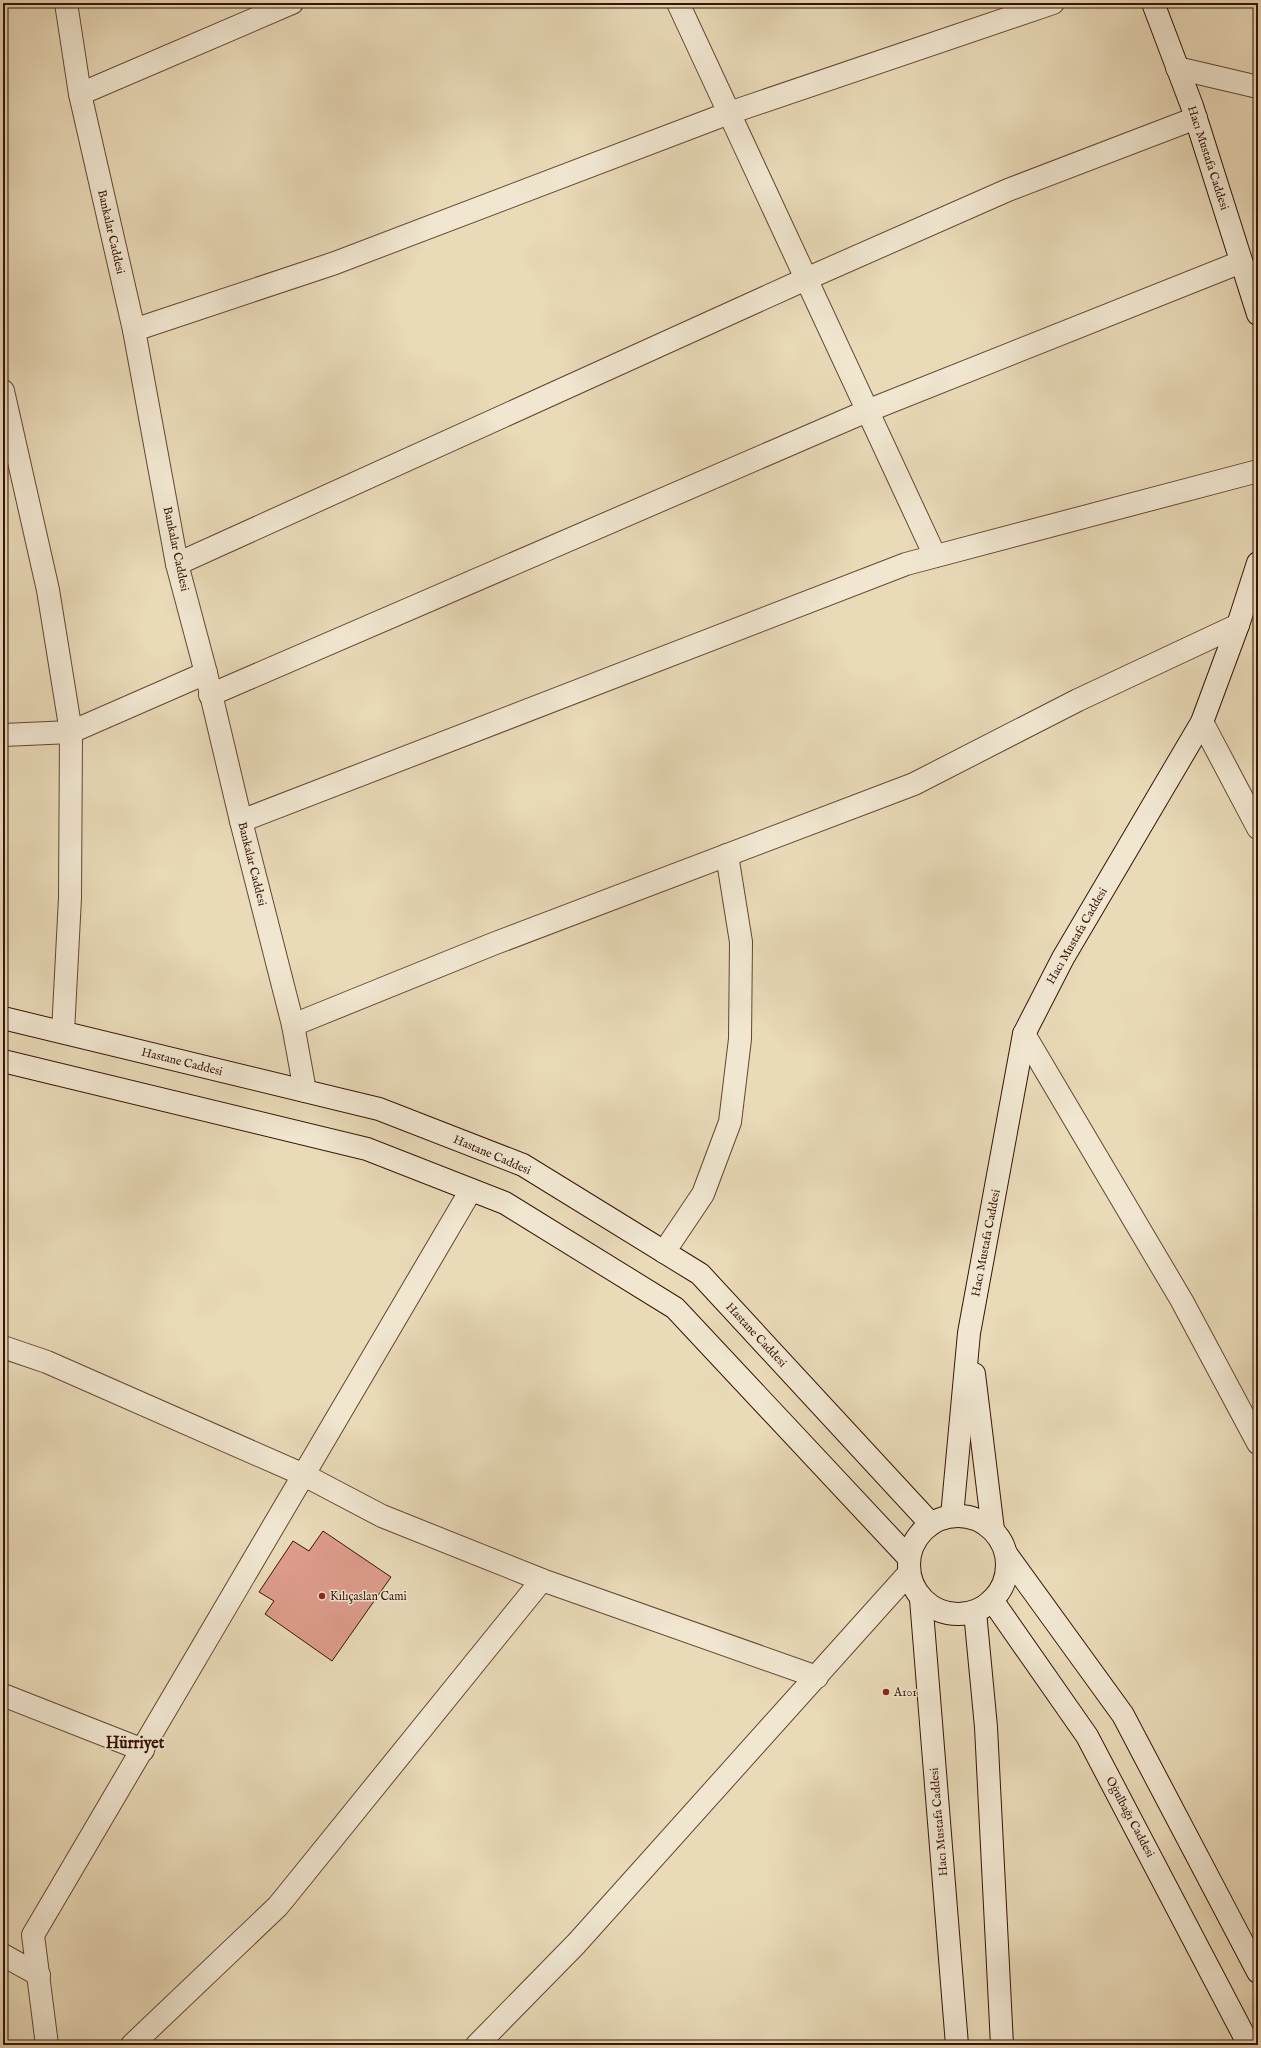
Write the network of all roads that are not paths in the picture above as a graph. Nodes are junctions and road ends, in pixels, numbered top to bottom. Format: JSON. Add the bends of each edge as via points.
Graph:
{"nodes":[{"id":1,"x":66,"y":3,"type":"edge"},
{"id":2,"x":292,"y":3,"type":"edge"},
{"id":3,"x":678,"y":3,"type":"edge"},
{"id":4,"x":1053,"y":3,"type":"edge"},
{"id":5,"x":1153,"y":3,"type":"edge"},
{"id":6,"x":1177,"y":68,"type":"junction"},
{"id":7,"x":1258,"y":87,"type":"edge"},
{"id":8,"x":80,"y":94,"type":"junction"},
{"id":9,"x":729,"y":113,"type":"junction"},
{"id":10,"x":1196,"y":118,"type":"junction"},
{"id":11,"x":1241,"y":262,"type":"junction"},
{"id":12,"x":806,"y":279,"type":"junction"},
{"id":13,"x":1258,"y":314,"type":"edge"},
{"id":14,"x":134,"y":330,"type":"junction"},
{"id":15,"x":3,"y":391,"type":"edge"},
{"id":16,"x":867,"y":411,"type":"junction"},
{"id":17,"x":1258,"y":471,"type":"edge"},
{"id":18,"x":935,"y":556,"type":"junction"},
{"id":19,"x":177,"y":564,"type":"junction"},
{"id":20,"x":1258,"y":564,"type":"edge"},
{"id":21,"x":1238,"y":625,"type":"junction"},
{"id":22,"x":206,"y":673,"type":"junction"},
{"id":23,"x":210,"y":695,"type":"junction"},
{"id":24,"x":1202,"y":722,"type":"junction"},
{"id":25,"x":71,"y":732,"type":"junction"},
{"id":26,"x":3,"y":735,"type":"edge"},
{"id":27,"x":241,"y":821,"type":"junction"},
{"id":28,"x":1258,"y":828,"type":"edge"},
{"id":29,"x":727,"y":855,"type":"junction"},
{"id":30,"x":3,"y":1018,"type":"edge"},
{"id":31,"x":293,"y":1025,"type":"junction"},
{"id":32,"x":63,"y":1032,"type":"junction"},
{"id":33,"x":1024,"y":1034,"type":"junction"},
{"id":34,"x":3,"y":1061,"type":"edge"},
{"id":35,"x":305,"y":1091,"type":"junction"},
{"id":36,"x":472,"y":1190,"type":"junction"},
{"id":37,"x":664,"y":1252,"type":"junction"},
{"id":38,"x":969,"y":1333,"type":"junction"},
{"id":39,"x":3,"y":1347,"type":"edge"},
{"id":40,"x":1258,"y":1443,"type":"edge"},
{"id":41,"x":304,"y":1475,"type":"junction"},
{"id":42,"x":952,"y":1516,"type":"junction"},
{"id":43,"x":931,"y":1524,"type":"junction"},
{"id":44,"x":993,"y":1530,"type":"junction"},
{"id":45,"x":1007,"y":1556,"type":"junction"},
{"id":46,"x":909,"y":1566,"type":"junction"},
{"id":47,"x":542,"y":1580,"type":"junction"},
{"id":48,"x":921,"y":1599,"type":"junction"},
{"id":49,"x":984,"y":1606,"type":"junction"},
{"id":50,"x":817,"y":1677,"type":"junction"},
{"id":51,"x":3,"y":1695,"type":"edge"},
{"id":52,"x":143,"y":1750,"type":"junction"},
{"id":53,"x":3,"y":1955,"type":"edge"},
{"id":54,"x":1258,"y":1972,"type":"edge"},
{"id":55,"x":39,"y":1975,"type":"junction"},
{"id":56,"x":47,"y":2045,"type":"edge"},
{"id":57,"x":132,"y":2045,"type":"edge"},
{"id":58,"x":477,"y":2045,"type":"edge"},
{"id":59,"x":957,"y":2045,"type":"edge"},
{"id":60,"x":1002,"y":2045,"type":"edge"},
{"id":61,"x":1249,"y":2045,"type":"edge"}],
"edges":[{"from":1,"to":8,"type":"street","name":"Bankalar Caddesi"},
{"from":2,"to":8,"type":"street"},
{"from":3,"to":9,"type":"street"},
{"from":4,"to":9,"type":"street"},
{"from":5,"to":6,"type":"street","name":"Hacı Mustafa Caddesi"},
{"from":6,"to":7,"type":"street"},
{"from":6,"to":10,"type":"street","name":"Hacı Mustafa Caddesi"},
{"from":8,"to":14,"type":"street","name":"Bankalar Caddesi"},
{"from":9,"to":12,"type":"street"},
{"from":9,"to":14,"type":"street","via":[[335,263]]},
{"from":10,"to":11,"type":"street","name":"Hacı Mustafa Caddesi"},
{"from":10,"to":12,"type":"street","via":[[1008,190]]},
{"from":11,"to":13,"type":"street","name":"Hacı Mustafa Caddesi"},
{"from":11,"to":16,"type":"street"},
{"from":12,"to":16,"type":"street"},
{"from":12,"to":19,"type":"street"},
{"from":14,"to":19,"type":"street","name":"Bankalar Caddesi"},
{"from":15,"to":25,"type":"street","via":[[48,590]]},
{"from":16,"to":18,"type":"street"},
{"from":16,"to":23,"type":"street"},
{"from":17,"to":18,"type":"street"},
{"from":18,"to":27,"type":"street","via":[[906,564]]},
{"from":19,"to":22,"type":"street","name":"Bankalar Caddesi"},
{"from":20,"to":21,"type":"street","name":"Hacı Mustafa Caddesi"},
{"from":21,"to":24,"type":"street","name":"Hacı Mustafa Caddesi"},
{"from":21,"to":29,"type":"street","via":[[1078,700],[914,784]]},
{"from":22,"to":23,"type":"street","name":"Bankalar Caddesi"},
{"from":22,"to":25,"type":"street"},
{"from":23,"to":27,"type":"street","name":"Bankalar Caddesi"},
{"from":24,"to":28,"type":"street"},
{"from":24,"to":33,"type":"street","name":"Hacı Mustafa Caddesi","via":[[1063,958]]},
{"from":25,"to":26,"type":"street"},
{"from":25,"to":32,"type":"street","via":[[70,898]]},
{"from":27,"to":31,"type":"street","name":"Bankalar Caddesi"},
{"from":29,"to":31,"type":"street","via":[[493,944]]},
{"from":29,"to":37,"type":"street","via":[[741,942],[740,1039],[730,1122],[703,1194]]},
{"from":30,"to":32,"type":"street","name":"Hastane Caddesi"},
{"from":31,"to":35,"type":"street","name":"Bankalar Caddesi"},
{"from":32,"to":35,"type":"street","name":"Hastane Caddesi"},
{"from":33,"to":38,"type":"street","name":"Hacı Mustafa Caddesi"},
{"from":33,"to":40,"type":"street","via":[[1182,1301]]},
{"from":34,"to":36,"type":"street","via":[[367,1149]]},
{"from":35,"to":37,"type":"street","name":"Hastane Caddesi","via":[[379,1109],[523,1166]]},
{"from":36,"to":41,"type":"street"},
{"from":36,"to":46,"type":"street","via":[[505,1203],[675,1308]]},
{"from":37,"to":43,"type":"street","name":"Hastane Caddesi","via":[[700,1274]]},
{"from":38,"to":42,"type":"street"},
{"from":38,"to":44,"type":"street"},
{"from":39,"to":41,"type":"street","via":[[47,1362]]},
{"from":41,"to":47,"type":"street","via":[[382,1516]]},
{"from":41,"to":52,"type":"street"},
{"from":42,"to":43,"type":"street"},
{"from":42,"to":44,"type":"street","via":[[981,1521]]},
{"from":43,"to":46,"type":"street","via":[[912,1544]]},
{"from":44,"to":45,"type":"street","via":[[1002,1542]]},
{"from":45,"to":49,"type":"street","via":[[1006,1577],[1002,1587]]},
{"from":45,"to":54,"type":"street","via":[[1123,1715]]},
{"from":46,"to":48,"type":"street","via":[[913,1587]]},
{"from":46,"to":50,"type":"street"},
{"from":47,"to":50,"type":"street"},
{"from":47,"to":57,"type":"street","via":[[278,1906]]},
{"from":48,"to":49,"type":"street","via":[[946,1614],[961,1615]]},
{"from":48,"to":59,"type":"street","name":"Hacı Mustafa Caddesi"},
{"from":49,"to":60,"type":"street","via":[[986,1727]]},
{"from":49,"to":61,"type":"street","name":"Oğulbağı Caddesi","via":[[1087,1736]]},
{"from":50,"to":58,"type":"street","via":[[576,1944]]},
{"from":51,"to":52,"type":"street"},
{"from":52,"to":55,"type":"street","via":[[33,1935]]},
{"from":53,"to":55,"type":"street"},
{"from":55,"to":56,"type":"street"}]}
